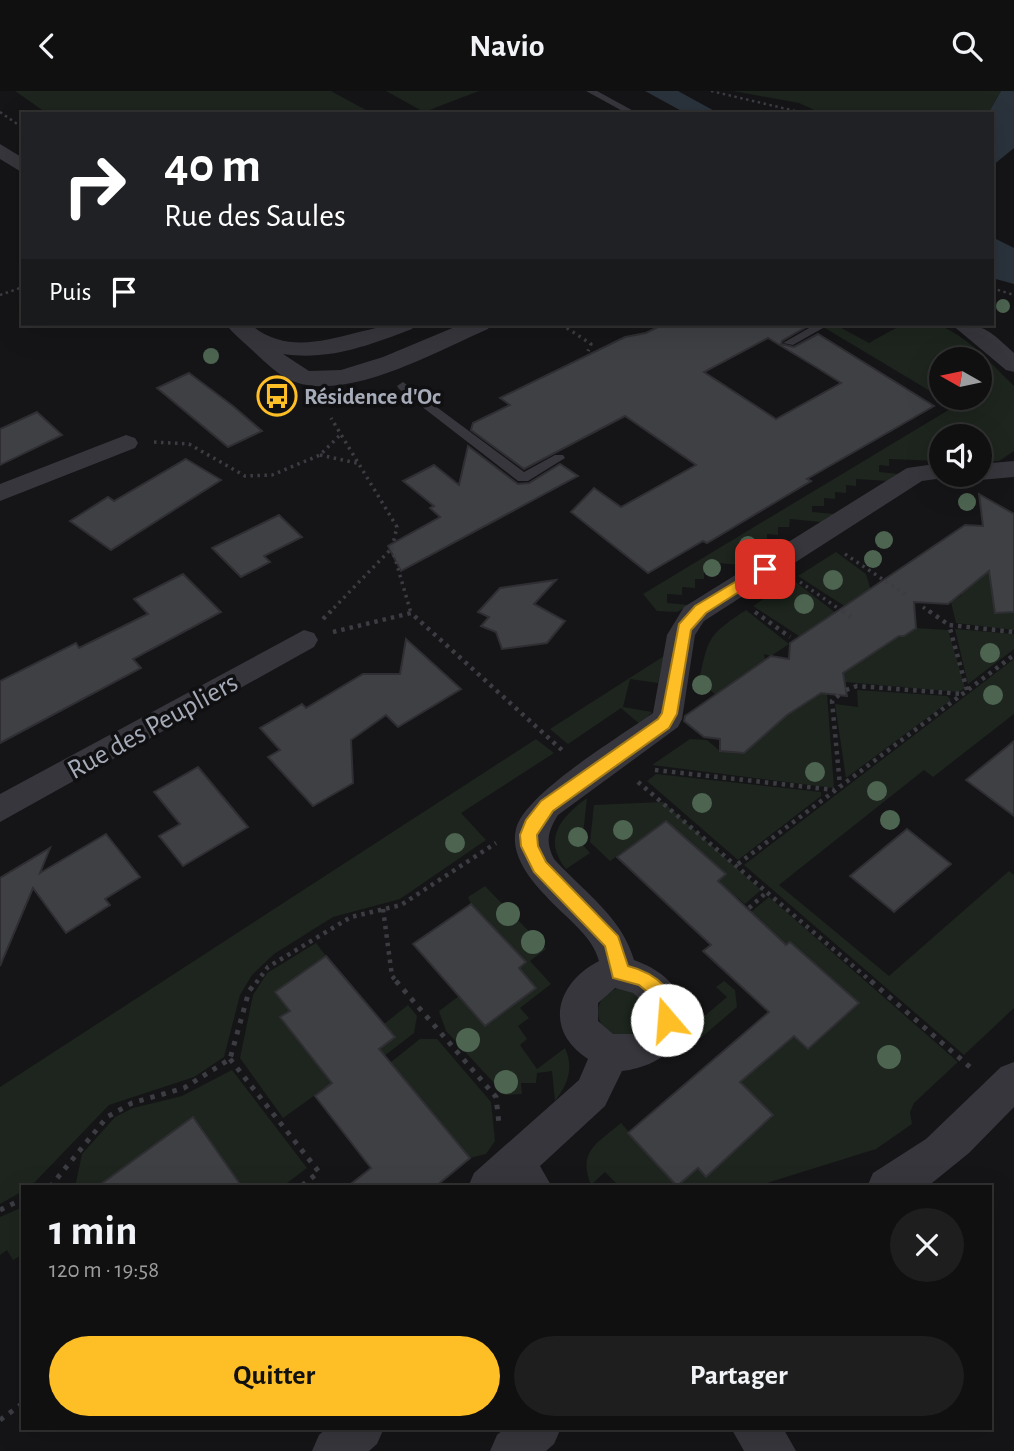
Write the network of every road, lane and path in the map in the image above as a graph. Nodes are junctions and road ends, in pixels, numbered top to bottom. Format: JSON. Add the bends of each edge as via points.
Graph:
{"nodes":[{"id":1,"x":590,"y":91,"type":"edge"},
{"id":2,"x":712,"y":91,"type":"edge"},
{"id":3,"x":0,"y":112,"type":"edge"},
{"id":4,"x":631,"y":112,"type":"edge"},
{"id":5,"x":800,"y":112,"type":"edge"},
{"id":6,"x":21,"y":127,"type":"edge"},
{"id":7,"x":0,"y":150,"type":"edge"},
{"id":8,"x":21,"y":166,"type":"edge"},
{"id":9,"x":21,"y":287,"type":"edge"},
{"id":10,"x":994,"y":289,"type":"edge"},
{"id":11,"x":0,"y":295,"type":"edge"},
{"id":12,"x":1014,"y":295,"type":"edge"},
{"id":13,"x":240,"y":326,"type":"edge"},
{"id":14,"x":399,"y":326,"type":"edge"},
{"id":15,"x":475,"y":326,"type":"edge"},
{"id":16,"x":564,"y":326,"type":"edge"},
{"id":17,"x":820,"y":326,"type":"edge"},
{"id":18,"x":965,"y":326,"type":"edge"},
{"id":19,"x":256,"y":339,"type":"junction"},
{"id":20,"x":789,"y":343,"type":"dead end"},
{"id":21,"x":588,"y":351,"type":"dead end"},
{"id":22,"x":1014,"y":365,"type":"edge"},
{"id":23,"x":403,"y":386,"type":"dead end"},
{"id":24,"x":331,"y":418,"type":"dead end"},
{"id":25,"x":339,"y":436,"type":"junction"},
{"id":26,"x":125,"y":443,"type":"joint"},
{"id":27,"x":320,"y":455,"type":"junction"},
{"id":28,"x":559,"y":459,"type":"dead end"},
{"id":29,"x":362,"y":464,"type":"junction"},
{"id":30,"x":1014,"y":469,"type":"edge"},
{"id":31,"x":992,"y":471,"type":"edge"},
{"id":32,"x":929,"y":472,"type":"edge"},
{"id":33,"x":0,"y":493,"type":"edge"},
{"id":34,"x":835,"y":547,"type":"dead end"},
{"id":35,"x":392,"y":548,"type":"junction"},
{"id":36,"x":791,"y":576,"type":"dead end"},
{"id":37,"x":906,"y":595,"type":"dead end"},
{"id":38,"x":746,"y":605,"type":"dead end"},
{"id":39,"x":923,"y":607,"type":"dead end"},
{"id":40,"x":411,"y":613,"type":"junction"},
{"id":41,"x":851,"y":617,"type":"dead end"},
{"id":42,"x":949,"y":625,"type":"junction"},
{"id":43,"x":1014,"y":632,"type":"edge"},
{"id":44,"x":790,"y":638,"type":"dead end"},
{"id":45,"x":304,"y":640,"type":"junction"},
{"id":46,"x":1014,"y":655,"type":"edge"},
{"id":47,"x":846,"y":690,"type":"dead end"},
{"id":48,"x":965,"y":692,"type":"junction"},
{"id":49,"x":839,"y":695,"type":"dead end"},
{"id":50,"x":570,"y":758,"type":"dead end"},
{"id":51,"x":611,"y":760,"type":"junction"},
{"id":52,"x":648,"y":770,"type":"dead end"},
{"id":53,"x":838,"y":788,"type":"junction"},
{"id":54,"x":0,"y":809,"type":"edge"},
{"id":55,"x":529,"y":835,"type":"junction"},
{"id":56,"x":738,"y":864,"type":"junction"},
{"id":57,"x":768,"y":891,"type":"junction"},
{"id":58,"x":749,"y":908,"type":"dead end"},
{"id":59,"x":383,"y":909,"type":"junction"},
{"id":60,"x":620,"y":972,"type":"junction"},
{"id":61,"x":609,"y":1051,"type":"junction"},
{"id":62,"x":230,"y":1059,"type":"junction"},
{"id":63,"x":1007,"y":1087,"type":"edge"},
{"id":64,"x":510,"y":1180,"type":"edge"},
{"id":65,"x":51,"y":1185,"type":"edge"},
{"id":66,"x":303,"y":1185,"type":"edge"},
{"id":67,"x":891,"y":1185,"type":"edge"},
{"id":68,"x":21,"y":1200,"type":"edge"},
{"id":69,"x":0,"y":1210,"type":"edge"},
{"id":70,"x":21,"y":1404,"type":"edge"},
{"id":71,"x":0,"y":1420,"type":"edge"},
{"id":72,"x":359,"y":1430,"type":"edge"},
{"id":73,"x":536,"y":1430,"type":"edge"},
{"id":74,"x":756,"y":1430,"type":"edge"},
{"id":75,"x":335,"y":1451,"type":"edge"},
{"id":76,"x":513,"y":1451,"type":"edge"},
{"id":77,"x":773,"y":1451,"type":"edge"}],
"edges":[{"from":1,"to":4,"type":"lane"},
{"from":2,"to":5,"type":"path"},
{"from":3,"to":6,"type":"path"},
{"from":7,"to":8,"type":"street"},
{"from":9,"to":11,"type":"path"},
{"from":10,"to":12,"type":"path"},
{"from":13,"to":19,"type":"street"},
{"from":14,"to":19,"type":"street","via":[[323,350],[288,350]]},
{"from":15,"to":19,"type":"street","via":[[335,380],[302,377]]},
{"from":16,"to":21,"type":"path","via":[[592,344]]},
{"from":17,"to":20,"type":"lane"},
{"from":18,"to":22,"type":"street"},
{"from":23,"to":28,"type":"lane","via":[[523,478]]},
{"from":24,"to":25,"type":"path"},
{"from":25,"to":27,"type":"path"},
{"from":25,"to":29,"type":"path"},
{"from":26,"to":27,"type":"path","via":[[189,444],[245,476],[272,475]]},
{"from":26,"to":33,"type":"street"},
{"from":27,"to":29,"type":"path"},
{"from":29,"to":35,"type":"path","via":[[397,527]]},
{"from":30,"to":31,"type":"street"},
{"from":32,"to":51,"type":"street","via":[[916,474],[694,614],[681,635],[667,719]]},
{"from":34,"to":37,"type":"path"},
{"from":35,"to":40,"type":"path"},
{"from":35,"to":45,"type":"path"},
{"from":36,"to":41,"type":"path"},
{"from":38,"to":44,"type":"path"},
{"from":39,"to":42,"type":"path"},
{"from":40,"to":45,"type":"path"},
{"from":40,"to":50,"type":"path"},
{"from":42,"to":43,"type":"path"},
{"from":42,"to":48,"type":"path"},
{"from":45,"to":54,"type":"street","name":"Rue des Peupliers"},
{"from":46,"to":48,"type":"path"},
{"from":47,"to":48,"type":"path","via":[[857,686]]},
{"from":48,"to":53,"type":"path"},
{"from":49,"to":53,"type":"path","via":[[832,701]]},
{"from":51,"to":55,"type":"street","via":[[547,806]]},
{"from":51,"to":56,"type":"path"},
{"from":52,"to":53,"type":"path"},
{"from":53,"to":56,"type":"path"},
{"from":55,"to":59,"type":"path","via":[[492,845],[401,905]]},
{"from":55,"to":60,"type":"street","via":[[529,846],[540,867],[612,941]]},
{"from":56,"to":57,"type":"path"},
{"from":57,"to":58,"type":"path"},
{"from":57,"to":63,"type":"path"},
{"from":59,"to":62,"type":"path","via":[[351,917],[268,967],[249,991]]},
{"from":59,"to":64,"type":"path","via":[[392,976],[496,1097]]},
{"from":60,"to":61,"type":"street","via":[[595,978],[583,989],[577,1004],[585,1035]]},
{"from":60,"to":61,"type":"street","via":[[644,978],[658,989],[667,1020],[662,1035],[650,1047],[634,1053]]},
{"from":61,"to":64,"type":"street","via":[[592,1093]]},
{"from":62,"to":65,"type":"path","via":[[184,1089],[132,1103],[107,1117]]},
{"from":62,"to":66,"type":"path","via":[[319,1172]]},
{"from":63,"to":67,"type":"street","via":[[936,1157]]},
{"from":68,"to":69,"type":"path"},
{"from":70,"to":71,"type":"path"},
{"from":72,"to":75,"type":"street"},
{"from":73,"to":76,"type":"street"},
{"from":74,"to":77,"type":"street"}]}
